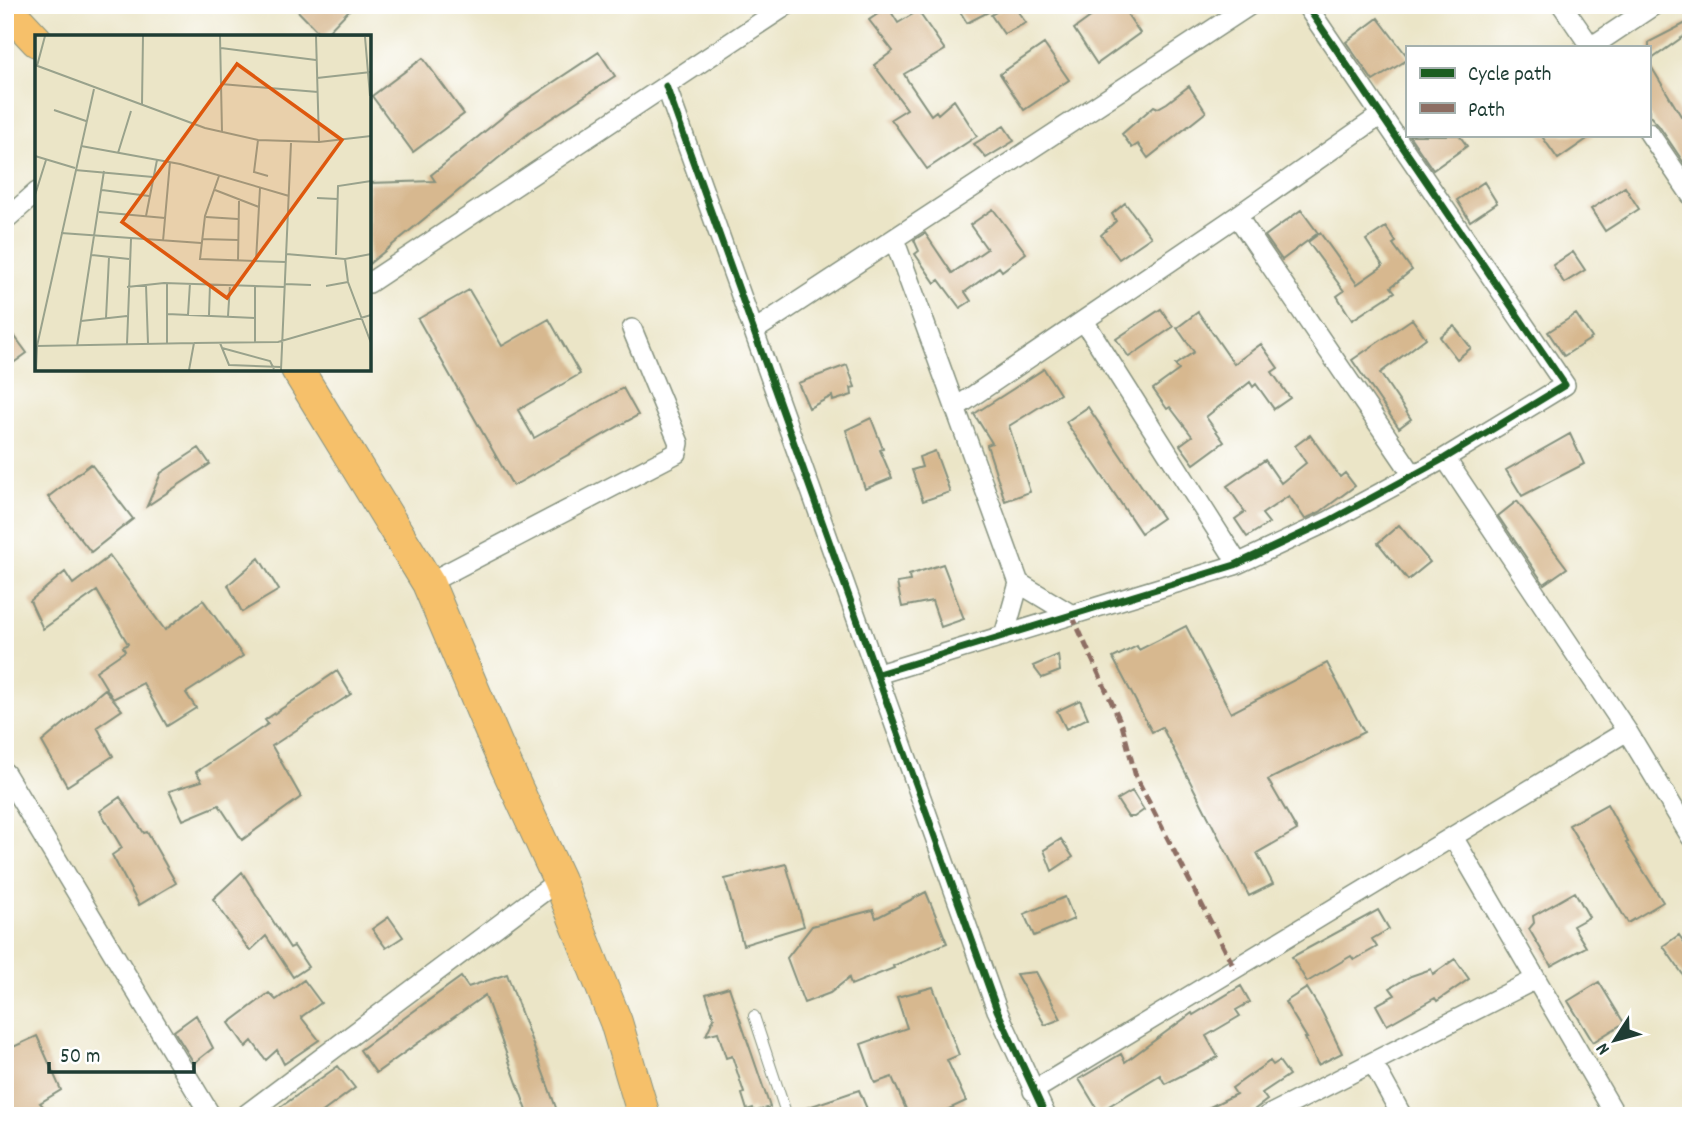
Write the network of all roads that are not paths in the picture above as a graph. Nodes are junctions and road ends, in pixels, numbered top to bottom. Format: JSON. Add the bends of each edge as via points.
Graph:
{"nodes":[{"id":1,"x":787,"y":5,"type":"edge"},
{"id":2,"x":1250,"y":5,"type":"edge"},
{"id":3,"x":1306,"y":5,"type":"edge"},
{"id":4,"x":1562,"y":5,"type":"edge"},
{"id":5,"x":1654,"y":5,"type":"edge"},
{"id":6,"x":5,"y":7,"type":"edge"},
{"id":7,"x":35,"y":39,"type":"edge"},
{"id":8,"x":1590,"y":46,"type":"edge"},
{"id":9,"x":1592,"y":46,"type":"edge"},
{"id":10,"x":666,"y":86,"type":"junction"},
{"id":11,"x":1381,"y":115,"type":"junction"},
{"id":12,"x":1650,"y":134,"type":"edge"},
{"id":13,"x":1689,"y":187,"type":"edge"},
{"id":14,"x":35,"y":194,"type":"edge"},
{"id":15,"x":1237,"y":216,"type":"junction"},
{"id":16,"x":5,"y":220,"type":"edge"},
{"id":17,"x":894,"y":239,"type":"junction"},
{"id":18,"x":371,"y":282,"type":"edge"},
{"id":19,"x":1084,"y":321,"type":"junction"},
{"id":20,"x":632,"y":330,"type":"dead end"},
{"id":21,"x":755,"y":330,"type":"junction"},
{"id":22,"x":298,"y":371,"type":"edge"},
{"id":23,"x":955,"y":408,"type":"junction"},
{"id":24,"x":1445,"y":458,"type":"junction"},
{"id":25,"x":1413,"y":475,"type":"junction"},
{"id":26,"x":1237,"y":562,"type":"junction"},
{"id":27,"x":428,"y":583,"type":"junction"},
{"id":28,"x":1019,"y":583,"type":"junction"},
{"id":29,"x":1072,"y":615,"type":"junction"},
{"id":30,"x":1004,"y":636,"type":"junction"},
{"id":31,"x":878,"y":674,"type":"junction"},
{"id":32,"x":1628,"y":731,"type":"junction"},
{"id":33,"x":5,"y":773,"type":"edge"},
{"id":34,"x":1453,"y":837,"type":"junction"},
{"id":35,"x":1691,"y":837,"type":"edge"},
{"id":36,"x":559,"y":880,"type":"junction"},
{"id":37,"x":1536,"y":979,"type":"junction"},
{"id":38,"x":754,"y":1016,"type":"dead end"},
{"id":39,"x":1373,"y":1063,"type":"junction"},
{"id":40,"x":1033,"y":1091,"type":"junction"},
{"id":41,"x":211,"y":1116,"type":"edge"},
{"id":42,"x":244,"y":1116,"type":"edge"},
{"id":43,"x":644,"y":1116,"type":"edge"},
{"id":44,"x":787,"y":1116,"type":"edge"},
{"id":45,"x":1046,"y":1116,"type":"edge"},
{"id":46,"x":1267,"y":1116,"type":"edge"},
{"id":47,"x":1402,"y":1116,"type":"edge"},
{"id":48,"x":1616,"y":1116,"type":"edge"}],
"edges":[{"from":1,"to":10,"type":"street"},
{"from":2,"to":17,"type":"street"},
{"from":3,"to":11,"type":"street"},
{"from":4,"to":8,"type":"street"},
{"from":5,"to":9,"type":"street"},
{"from":6,"to":7,"type":"main road"},
{"from":10,"to":18,"type":"street"},
{"from":10,"to":21,"type":"street"},
{"from":11,"to":15,"type":"street"},
{"from":11,"to":24,"type":"street","via":[[1565,385]]},
{"from":12,"to":13,"type":"street"},
{"from":14,"to":16,"type":"street"},
{"from":15,"to":19,"type":"street"},
{"from":15,"to":25,"type":"street"},
{"from":17,"to":21,"type":"street"},
{"from":17,"to":23,"type":"street"},
{"from":19,"to":23,"type":"street"},
{"from":19,"to":26,"type":"street"},
{"from":20,"to":27,"type":"street","via":[[679,443],[677,453]]},
{"from":21,"to":31,"type":"street"},
{"from":22,"to":27,"type":"main road"},
{"from":23,"to":28,"type":"street"},
{"from":24,"to":25,"type":"street"},
{"from":24,"to":32,"type":"street"},
{"from":25,"to":26,"type":"street","via":[[1329,521]]},
{"from":26,"to":29,"type":"street"},
{"from":27,"to":36,"type":"main road"},
{"from":28,"to":29,"type":"street"},
{"from":28,"to":30,"type":"street"},
{"from":29,"to":30,"type":"street"},
{"from":30,"to":31,"type":"street"},
{"from":31,"to":40,"type":"street","via":[[997,1010]]},
{"from":32,"to":34,"type":"street"},
{"from":32,"to":35,"type":"street"},
{"from":33,"to":41,"type":"street"},
{"from":34,"to":37,"type":"street"},
{"from":34,"to":40,"type":"street"},
{"from":36,"to":42,"type":"street"},
{"from":36,"to":43,"type":"main road","via":[[615,1022]]},
{"from":37,"to":39,"type":"street"},
{"from":37,"to":48,"type":"street"},
{"from":38,"to":44,"type":"lane"},
{"from":39,"to":46,"type":"street"},
{"from":39,"to":47,"type":"street"},
{"from":40,"to":45,"type":"street"}]}
